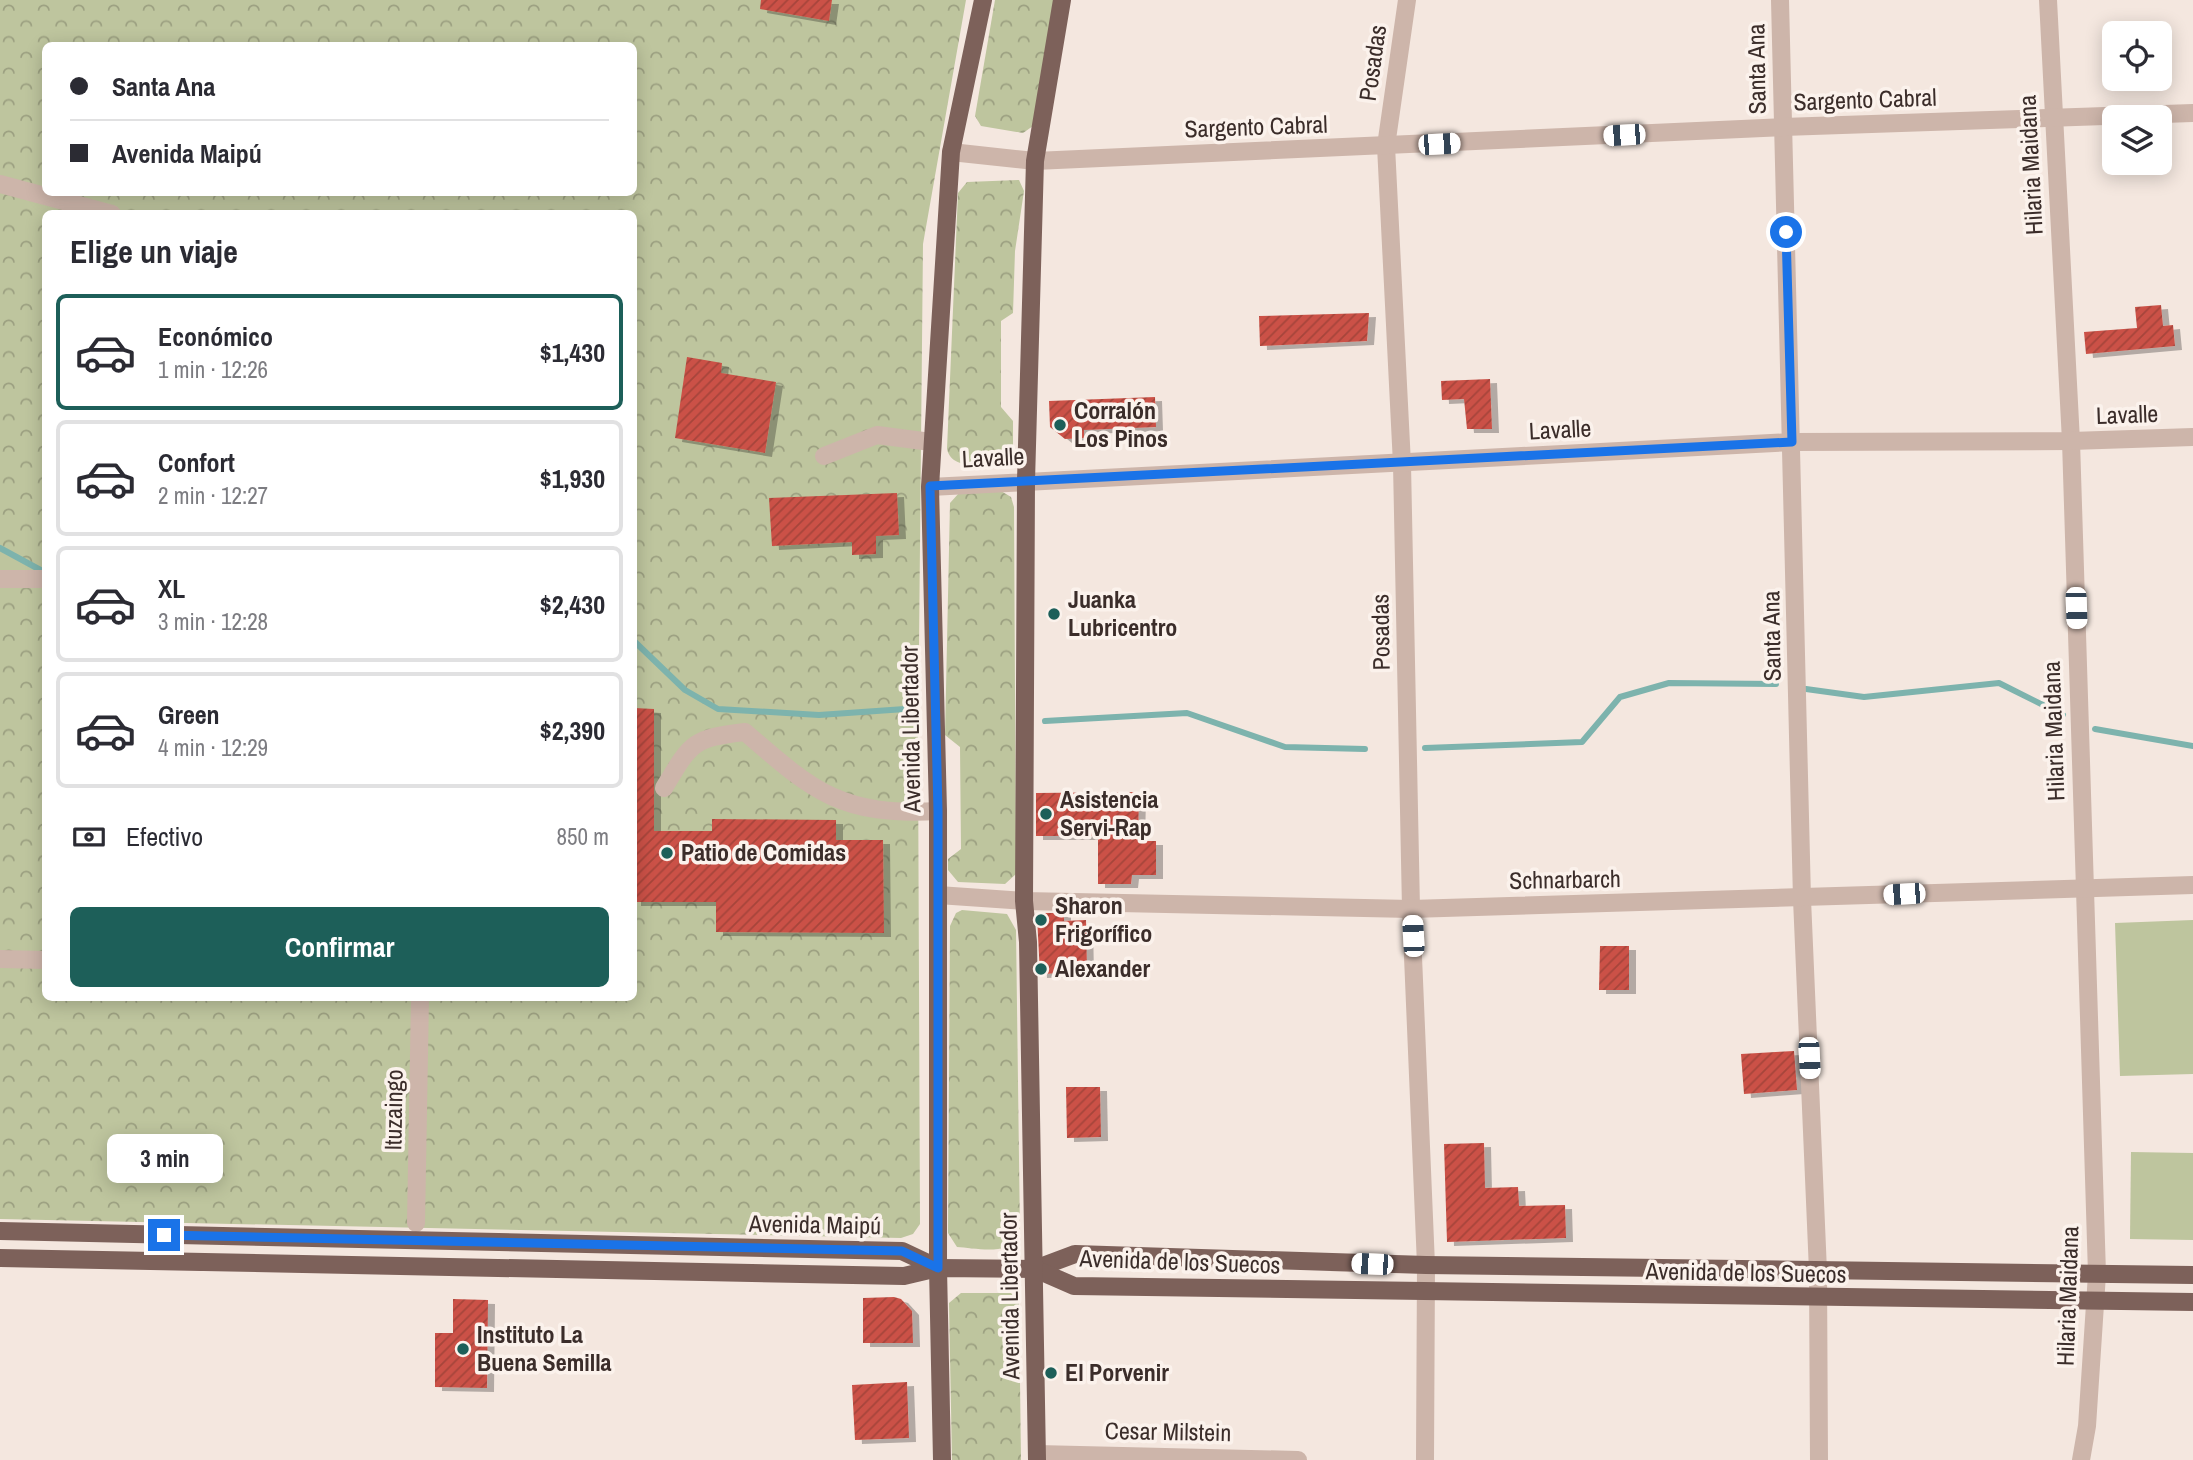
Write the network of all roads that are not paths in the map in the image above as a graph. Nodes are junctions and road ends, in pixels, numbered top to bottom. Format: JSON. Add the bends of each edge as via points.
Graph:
{"nodes":[{"id":1,"x":983,"y":0,"type":"edge"},
{"id":2,"x":1062,"y":0,"type":"edge"},
{"id":3,"x":1407,"y":0,"type":"edge"},
{"id":4,"x":1780,"y":0,"type":"edge"},
{"id":5,"x":2048,"y":0,"type":"edge"},
{"id":6,"x":2193,"y":113,"type":"edge"},
{"id":7,"x":2052,"y":117,"type":"junction"},
{"id":8,"x":1783,"y":127,"type":"junction"},
{"id":9,"x":1386,"y":146,"type":"junction"},
{"id":10,"x":951,"y":152,"type":"junction"},
{"id":11,"x":1035,"y":161,"type":"junction"},
{"id":12,"x":0,"y":184,"type":"edge"},
{"id":13,"x":42,"y":195,"type":"edge"},
{"id":14,"x":45,"y":196,"type":"edge"},
{"id":15,"x":97,"y":210,"type":"edge"},
{"id":16,"x":2193,"y":437,"type":"edge"},
{"id":17,"x":2071,"y":441,"type":"junction"},
{"id":18,"x":931,"y":442,"type":"junction"},
{"id":19,"x":1792,"y":442,"type":"junction"},
{"id":20,"x":824,"y":456,"type":"dead end"},
{"id":21,"x":1402,"y":464,"type":"junction"},
{"id":22,"x":1026,"y":481,"type":"junction"},
{"id":23,"x":930,"y":486,"type":"junction"},
{"id":24,"x":0,"y":579,"type":"edge"},
{"id":25,"x":42,"y":579,"type":"edge"},
{"id":26,"x":664,"y":788,"type":"dead end"},
{"id":27,"x":938,"y":811,"type":"junction"},
{"id":28,"x":2193,"y":885,"type":"edge"},
{"id":29,"x":2083,"y":886,"type":"junction"},
{"id":30,"x":939,"y":895,"type":"junction"},
{"id":31,"x":1802,"y":899,"type":"junction"},
{"id":32,"x":1024,"y":901,"type":"junction"},
{"id":33,"x":1411,"y":909,"type":"junction"},
{"id":34,"x":0,"y":959,"type":"edge"},
{"id":35,"x":42,"y":960,"type":"edge"},
{"id":36,"x":420,"y":1001,"type":"edge"},
{"id":37,"x":416,"y":1223,"type":"dead end"},
{"id":38,"x":0,"y":1231,"type":"edge"},
{"id":39,"x":0,"y":1258,"type":"edge"},
{"id":40,"x":1426,"y":1265,"type":"junction"},
{"id":41,"x":938,"y":1268,"type":"junction"},
{"id":42,"x":1035,"y":1269,"type":"junction"},
{"id":43,"x":1818,"y":1271,"type":"junction"},
{"id":44,"x":2097,"y":1273,"type":"junction"},
{"id":45,"x":2193,"y":1275,"type":"edge"},
{"id":46,"x":1426,"y":1292,"type":"junction"},
{"id":47,"x":1816,"y":1299,"type":"junction"},
{"id":48,"x":2096,"y":1300,"type":"junction"},
{"id":49,"x":2193,"y":1302,"type":"edge"},
{"id":50,"x":1037,"y":1457,"type":"edge"},
{"id":51,"x":942,"y":1460,"type":"edge"},
{"id":52,"x":1298,"y":1460,"type":"edge"},
{"id":53,"x":1425,"y":1460,"type":"edge"},
{"id":54,"x":1819,"y":1460,"type":"edge"},
{"id":55,"x":2081,"y":1460,"type":"edge"}],
"edges":[{"from":1,"to":10,"type":"main road","name":"Avenida Libertador"},
{"from":2,"to":11,"type":"main road","name":"Avenida Libertador"},
{"from":3,"to":9,"type":"street","name":"Posadas"},
{"from":4,"to":8,"type":"street","name":"Santa Ana"},
{"from":5,"to":7,"type":"street","name":"Hilaria Maidana"},
{"from":6,"to":7,"type":"street","name":"Sargento Cabral"},
{"from":7,"to":8,"type":"street","name":"Sargento Cabral"},
{"from":7,"to":17,"type":"street","name":"Hilaria Maidana"},
{"from":8,"to":9,"type":"street","name":"Sargento Cabral"},
{"from":8,"to":19,"type":"street","name":"Santa Ana"},
{"from":9,"to":11,"type":"street","name":"Sargento Cabral"},
{"from":9,"to":21,"type":"street","name":"Posadas"},
{"from":10,"to":11,"type":"street","name":"Sargento Cabral"},
{"from":10,"to":18,"type":"main road","name":"Avenida Libertador"},
{"from":11,"to":22,"type":"main road","name":"Avenida Libertador"},
{"from":12,"to":13,"type":"street"},
{"from":14,"to":15,"type":"street"},
{"from":16,"to":17,"type":"street","name":"Lavalle"},
{"from":17,"to":19,"type":"street","name":"Lavalle"},
{"from":17,"to":29,"type":"street","name":"Hilaria Maidana"},
{"from":18,"to":20,"type":"street","via":[[877,435]]},
{"from":18,"to":23,"type":"main road","name":"Avenida Libertador"},
{"from":19,"to":21,"type":"street","name":"Lavalle"},
{"from":19,"to":31,"type":"street","name":"Santa Ana"},
{"from":21,"to":22,"type":"street","name":"Lavalle"},
{"from":21,"to":33,"type":"street","name":"Posadas"},
{"from":22,"to":23,"type":"street","name":"Lavalle"},
{"from":22,"to":32,"type":"main road","name":"Avenida Libertador"},
{"from":23,"to":27,"type":"main road","name":"Avenida Libertador"},
{"from":24,"to":25,"type":"street"},
{"from":26,"to":27,"type":"street","via":[[689,746],[713,735],[745,732],[824,794],[862,809]]},
{"from":27,"to":30,"type":"main road","name":"Avenida Libertador"},
{"from":28,"to":29,"type":"street","name":"Schnarbarch"},
{"from":29,"to":31,"type":"street","name":"Schnarbarch"},
{"from":29,"to":44,"type":"street","name":"Hilaria Maidana"},
{"from":30,"to":32,"type":"street","name":"Schnarbarch"},
{"from":30,"to":41,"type":"main road","name":"Avenida Libertador"},
{"from":31,"to":33,"type":"street","name":"Schnarbarch"},
{"from":31,"to":43,"type":"street","name":"Santa Ana"},
{"from":32,"to":33,"type":"street","name":"Schnarbarch"},
{"from":32,"to":42,"type":"main road","name":"Avenida Libertador"},
{"from":33,"to":40,"type":"street","name":"Posadas"},
{"from":34,"to":35,"type":"street"},
{"from":36,"to":37,"type":"street","name":"Ituzaingo"},
{"from":38,"to":41,"type":"main road","name":"Avenida Maipú","via":[[902,1251]]},
{"from":39,"to":41,"type":"main road","name":"Avenida Maipú","via":[[904,1276]]},
{"from":40,"to":42,"type":"main road","name":"Avenida de los Suecos","via":[[1075,1254]]},
{"from":40,"to":43,"type":"main road","name":"Avenida de los Suecos"},
{"from":40,"to":46,"type":"street","name":"Posadas"},
{"from":41,"to":42,"type":"main road"},
{"from":41,"to":51,"type":"main road","name":"Avenida Libertador"},
{"from":42,"to":46,"type":"main road","name":"Avenida de los Suecos","via":[[1074,1286]]},
{"from":42,"to":50,"type":"main road","name":"Avenida Libertador"},
{"from":43,"to":44,"type":"main road","name":"Avenida de los Suecos"},
{"from":43,"to":47,"type":"street","name":"Santa Ana"},
{"from":44,"to":45,"type":"main road","name":"Avenida de los Suecos"},
{"from":44,"to":48,"type":"street","name":"Hilaria Maidana"},
{"from":46,"to":47,"type":"main road","name":"Avenida de los Suecos"},
{"from":46,"to":53,"type":"street","name":"Posadas"},
{"from":47,"to":48,"type":"main road","name":"Avenida de los Suecos"},
{"from":47,"to":54,"type":"street","name":"Santa Ana"},
{"from":48,"to":49,"type":"main road","name":"Avenida de los Suecos"},
{"from":48,"to":55,"type":"street","name":"Hilaria Maidana"},
{"from":50,"to":52,"type":"street","name":"Cesar Milstein"}]}
